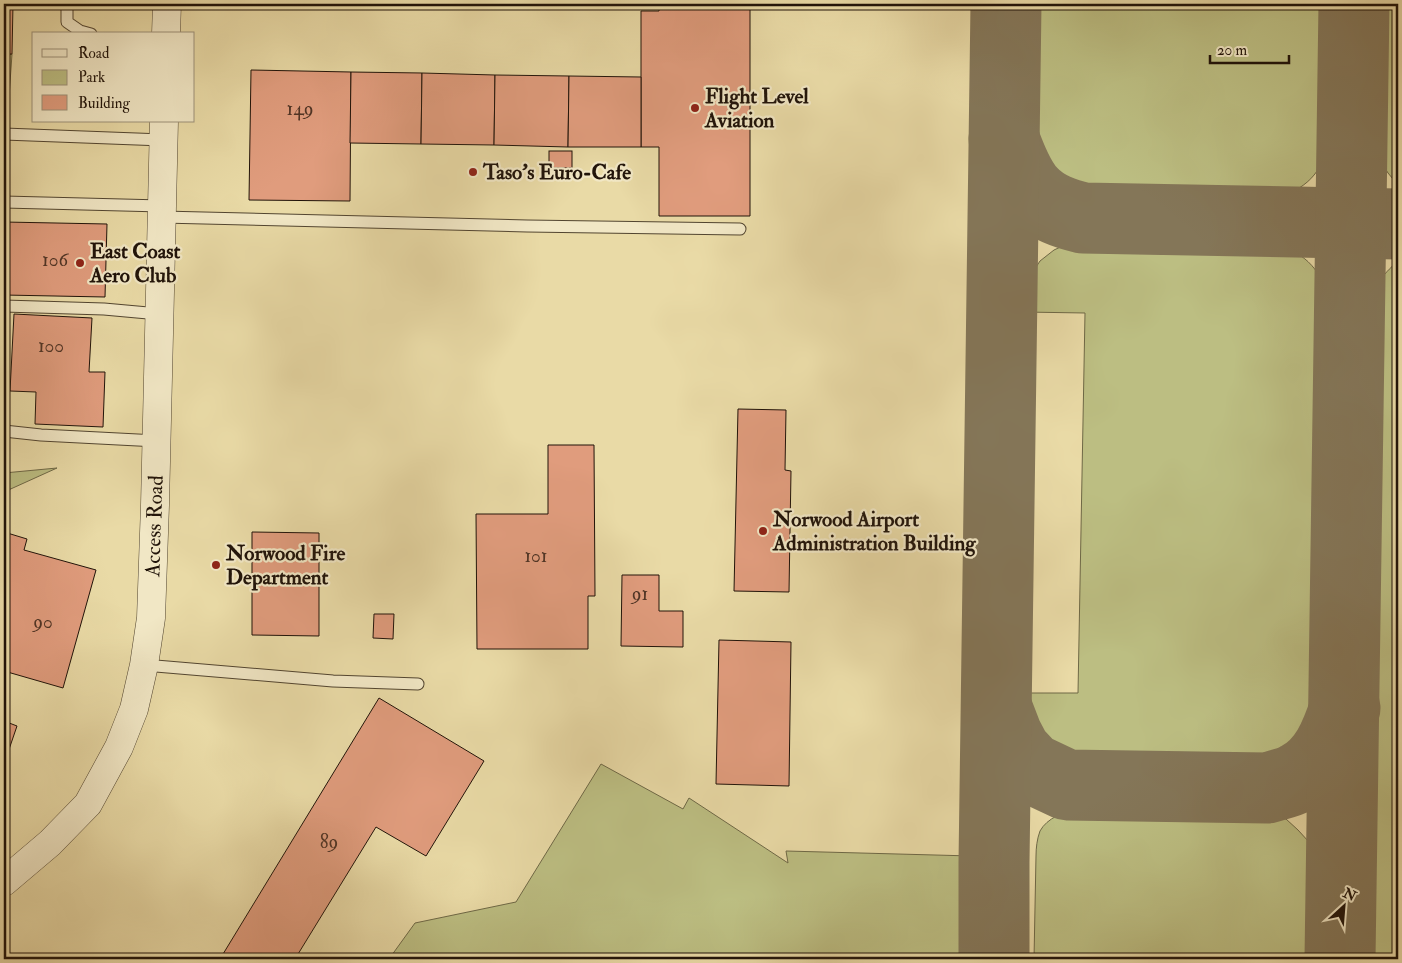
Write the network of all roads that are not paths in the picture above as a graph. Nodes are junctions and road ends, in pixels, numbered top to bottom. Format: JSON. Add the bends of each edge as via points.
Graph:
{"nodes":[{"id":1,"x":67,"y":4,"type":"edge"},
{"id":2,"x":166,"y":4,"type":"edge"},
{"id":3,"x":84,"y":32,"type":"edge"},
{"id":4,"x":166,"y":32,"type":"edge"},
{"id":5,"x":164,"y":131,"type":"edge"},
{"id":6,"x":4,"y":134,"type":"edge"},
{"id":7,"x":4,"y":202,"type":"edge"},
{"id":8,"x":162,"y":212,"type":"junction"},
{"id":9,"x":740,"y":229,"type":"dead end"},
{"id":10,"x":4,"y":306,"type":"edge"},
{"id":11,"x":160,"y":314,"type":"junction"},
{"id":12,"x":4,"y":431,"type":"edge"},
{"id":13,"x":157,"y":441,"type":"junction"},
{"id":14,"x":144,"y":665,"type":"junction"},
{"id":15,"x":418,"y":684,"type":"dead end"},
{"id":16,"x":4,"y":882,"type":"edge"}],
"edges":[{"from":1,"to":3,"type":"lane","via":[[67,22]]},
{"from":2,"to":4,"type":"street"},
{"from":5,"to":6,"type":"lane"},
{"from":5,"to":8,"type":"street","name":"Access Road"},
{"from":7,"to":8,"type":"lane"},
{"from":8,"to":9,"type":"lane","via":[[537,226]]},
{"from":8,"to":11,"type":"street","name":"Access Road"},
{"from":10,"to":11,"type":"lane"},
{"from":11,"to":13,"type":"street","name":"Access Road"},
{"from":12,"to":13,"type":"lane"},
{"from":13,"to":14,"type":"street","name":"Access Road","via":[[151,618]]},
{"from":14,"to":15,"type":"lane","via":[[333,681]]},
{"from":14,"to":16,"type":"street","name":"Access Road","via":[[134,709],[119,746],[88,804],[50,843]]}]}
